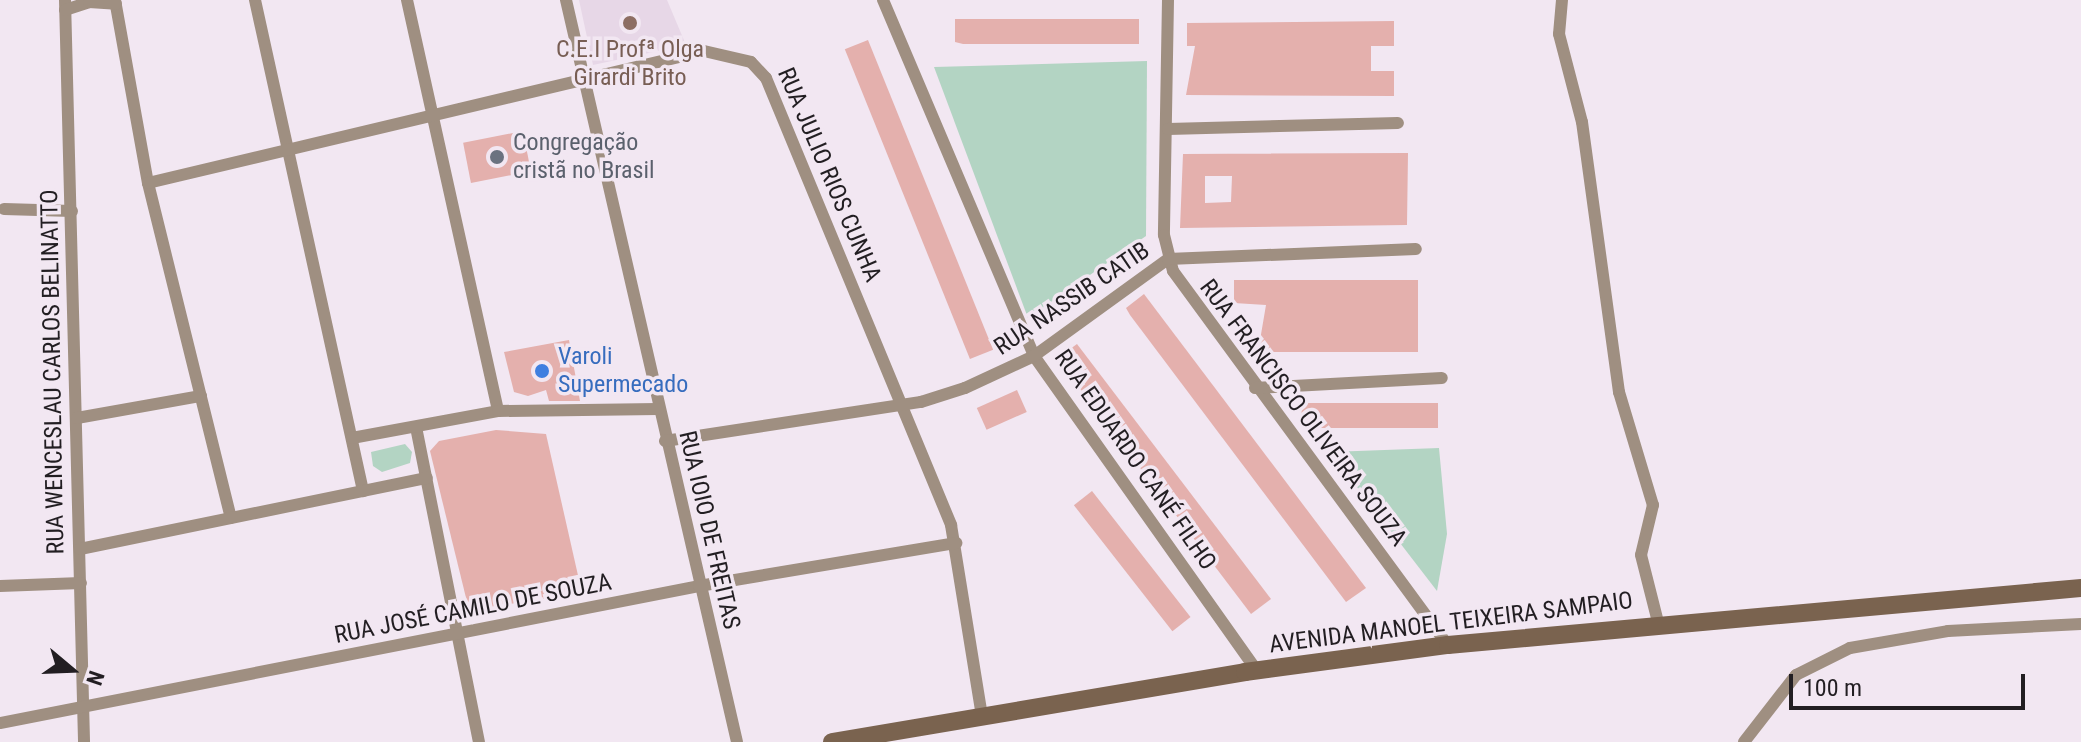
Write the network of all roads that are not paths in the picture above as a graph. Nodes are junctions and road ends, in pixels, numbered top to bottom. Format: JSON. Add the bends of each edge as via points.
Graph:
{"nodes":[{"id":1,"x":255,"y":0,"type":"edge"},
{"id":2,"x":407,"y":0,"type":"edge"},
{"id":3,"x":566,"y":0,"type":"edge"},
{"id":4,"x":883,"y":0,"type":"edge"},
{"id":5,"x":1168,"y":0,"type":"edge"},
{"id":6,"x":1562,"y":0,"type":"edge"},
{"id":7,"x":115,"y":2,"type":"edge"},
{"id":8,"x":65,"y":5,"type":"edge"},
{"id":9,"x":582,"y":84,"type":"junction"},
{"id":10,"x":434,"y":119,"type":"junction"},
{"id":11,"x":1398,"y":123,"type":"dead end"},
{"id":12,"x":1168,"y":129,"type":"junction"},
{"id":13,"x":289,"y":151,"type":"junction"},
{"id":14,"x":148,"y":183,"type":"junction"},
{"id":15,"x":4,"y":209,"type":"dead end"},
{"id":16,"x":72,"y":211,"type":"junction"},
{"id":17,"x":1416,"y":249,"type":"dead end"},
{"id":18,"x":1168,"y":259,"type":"junction"},
{"id":19,"x":1034,"y":356,"type":"junction"},
{"id":20,"x":1442,"y":378,"type":"dead end"},
{"id":21,"x":1255,"y":388,"type":"junction"},
{"id":22,"x":201,"y":396,"type":"junction"},
{"id":23,"x":901,"y":405,"type":"junction"},
{"id":24,"x":658,"y":409,"type":"junction"},
{"id":25,"x":498,"y":411,"type":"junction"},
{"id":26,"x":77,"y":418,"type":"junction"},
{"id":27,"x":416,"y":427,"type":"junction"},
{"id":28,"x":352,"y":438,"type":"junction"},
{"id":29,"x":665,"y":441,"type":"junction"},
{"id":30,"x":427,"y":478,"type":"junction"},
{"id":31,"x":363,"y":491,"type":"junction"},
{"id":32,"x":231,"y":518,"type":"junction"},
{"id":33,"x":956,"y":543,"type":"junction"},
{"id":34,"x":80,"y":549,"type":"junction"},
{"id":35,"x":81,"y":583,"type":"junction"},
{"id":36,"x":0,"y":586,"type":"edge"},
{"id":37,"x":699,"y":586,"type":"junction"},
{"id":38,"x":2081,"y":588,"type":"edge"},
{"id":39,"x":1658,"y":622,"type":"junction"},
{"id":40,"x":2081,"y":624,"type":"edge"},
{"id":41,"x":458,"y":635,"type":"junction"},
{"id":42,"x":1448,"y":645,"type":"junction"},
{"id":43,"x":1257,"y":671,"type":"junction"},
{"id":44,"x":84,"y":707,"type":"junction"},
{"id":45,"x":982,"y":717,"type":"junction"},
{"id":46,"x":0,"y":723,"type":"edge"},
{"id":47,"x":84,"y":742,"type":"edge"},
{"id":48,"x":479,"y":742,"type":"edge"},
{"id":49,"x":737,"y":742,"type":"edge"},
{"id":50,"x":832,"y":742,"type":"edge"},
{"id":51,"x":1744,"y":742,"type":"edge"}],
"edges":[{"from":1,"to":13,"type":"street"},
{"from":2,"to":10,"type":"street"},
{"from":3,"to":9,"type":"street","name":"RUA IOIO DE FREITAS"},
{"from":4,"to":19,"type":"street","name":"RUA EDUARDO CANÉ FILHO"},
{"from":5,"to":12,"type":"street","name":"RUA FRANCISCO OLIVEIRA SOUZA"},
{"from":6,"to":39,"type":"street","via":[[1559,34],[1582,122],[1619,392],[1653,505],[1641,555]]},
{"from":7,"to":8,"type":"street"},
{"from":7,"to":14,"type":"street"},
{"from":8,"to":16,"type":"street","name":"RUA WENCESLAU CARLOS BELINATTO"},
{"from":9,"to":10,"type":"street","name":"RUA JULIO RIOS CUNHA"},
{"from":9,"to":23,"type":"street","name":"RUA JULIO RIOS CUNHA","via":[[704,51],[742,56],[760,68]]},
{"from":9,"to":24,"type":"street","name":"RUA IOIO DE FREITAS"},
{"from":10,"to":13,"type":"street","name":"RUA JULIO RIOS CUNHA"},
{"from":10,"to":25,"type":"street"},
{"from":11,"to":12,"type":"street"},
{"from":12,"to":18,"type":"street","name":"RUA FRANCISCO OLIVEIRA SOUZA"},
{"from":13,"to":14,"type":"street","name":"RUA JULIO RIOS CUNHA"},
{"from":13,"to":28,"type":"street"},
{"from":14,"to":22,"type":"street"},
{"from":15,"to":16,"type":"street"},
{"from":16,"to":26,"type":"street","name":"RUA WENCESLAU CARLOS BELINATTO"},
{"from":17,"to":18,"type":"street","name":"RUA NASSIB CATIB"},
{"from":18,"to":19,"type":"street","name":"RUA NASSIB CATIB"},
{"from":18,"to":21,"type":"street","name":"RUA FRANCISCO OLIVEIRA SOUZA","via":[[1191,302]]},
{"from":19,"to":23,"type":"street","name":"RUA NASSIB CATIB","via":[[965,388]]},
{"from":19,"to":43,"type":"street","name":"RUA EDUARDO CANÉ FILHO"},
{"from":20,"to":21,"type":"street"},
{"from":21,"to":42,"type":"street","name":"RUA FRANCISCO OLIVEIRA SOUZA"},
{"from":22,"to":26,"type":"street"},
{"from":22,"to":32,"type":"street"},
{"from":23,"to":29,"type":"street","name":"RUA NASSIB CATIB"},
{"from":23,"to":33,"type":"street","name":"RUA JULIO RIOS CUNHA"},
{"from":24,"to":25,"type":"street"},
{"from":24,"to":29,"type":"street","name":"RUA IOIO DE FREITAS"},
{"from":25,"to":27,"type":"street"},
{"from":26,"to":34,"type":"street","name":"RUA WENCESLAU CARLOS BELINATTO"},
{"from":27,"to":28,"type":"street"},
{"from":27,"to":30,"type":"street"},
{"from":28,"to":31,"type":"street"},
{"from":29,"to":37,"type":"street","name":"RUA IOIO DE FREITAS"},
{"from":30,"to":31,"type":"street"},
{"from":30,"to":41,"type":"street"},
{"from":31,"to":32,"type":"street"},
{"from":32,"to":34,"type":"street"},
{"from":33,"to":37,"type":"street","name":"RUA JOSÉ CAMILO DE SOUZA"},
{"from":33,"to":45,"type":"street","name":"RUA JULIO RIOS CUNHA"},
{"from":34,"to":35,"type":"street","name":"RUA WENCESLAU CARLOS BELINATTO"},
{"from":35,"to":36,"type":"street"},
{"from":35,"to":44,"type":"street","name":"RUA WENCESLAU CARLOS BELINATTO"},
{"from":37,"to":41,"type":"street","name":"RUA JOSÉ CAMILO DE SOUZA"},
{"from":37,"to":49,"type":"street","name":"RUA IOIO DE FREITAS"},
{"from":38,"to":39,"type":"street","name":"AVENIDA MANOEL TEIXEIRA SAMPAIO"},
{"from":39,"to":42,"type":"street","name":"AVENIDA MANOEL TEIXEIRA SAMPAIO"},
{"from":40,"to":51,"type":"street","via":[[1948,631],[1850,648],[1796,675]]},
{"from":41,"to":44,"type":"street","name":"RUA JOSÉ CAMILO DE SOUZA"},
{"from":41,"to":48,"type":"street"},
{"from":42,"to":43,"type":"street","name":"AVENIDA MANOEL TEIXEIRA SAMPAIO"},
{"from":43,"to":45,"type":"street","name":"AVENIDA MANOEL TEIXEIRA SAMPAIO"},
{"from":44,"to":46,"type":"street","name":"RUA JOSÉ CAMILO DE SOUZA"},
{"from":44,"to":47,"type":"street","name":"RUA WENCESLAU CARLOS BELINATTO"},
{"from":45,"to":50,"type":"street","name":"AVENIDA MANOEL TEIXEIRA SAMPAIO"}]}
